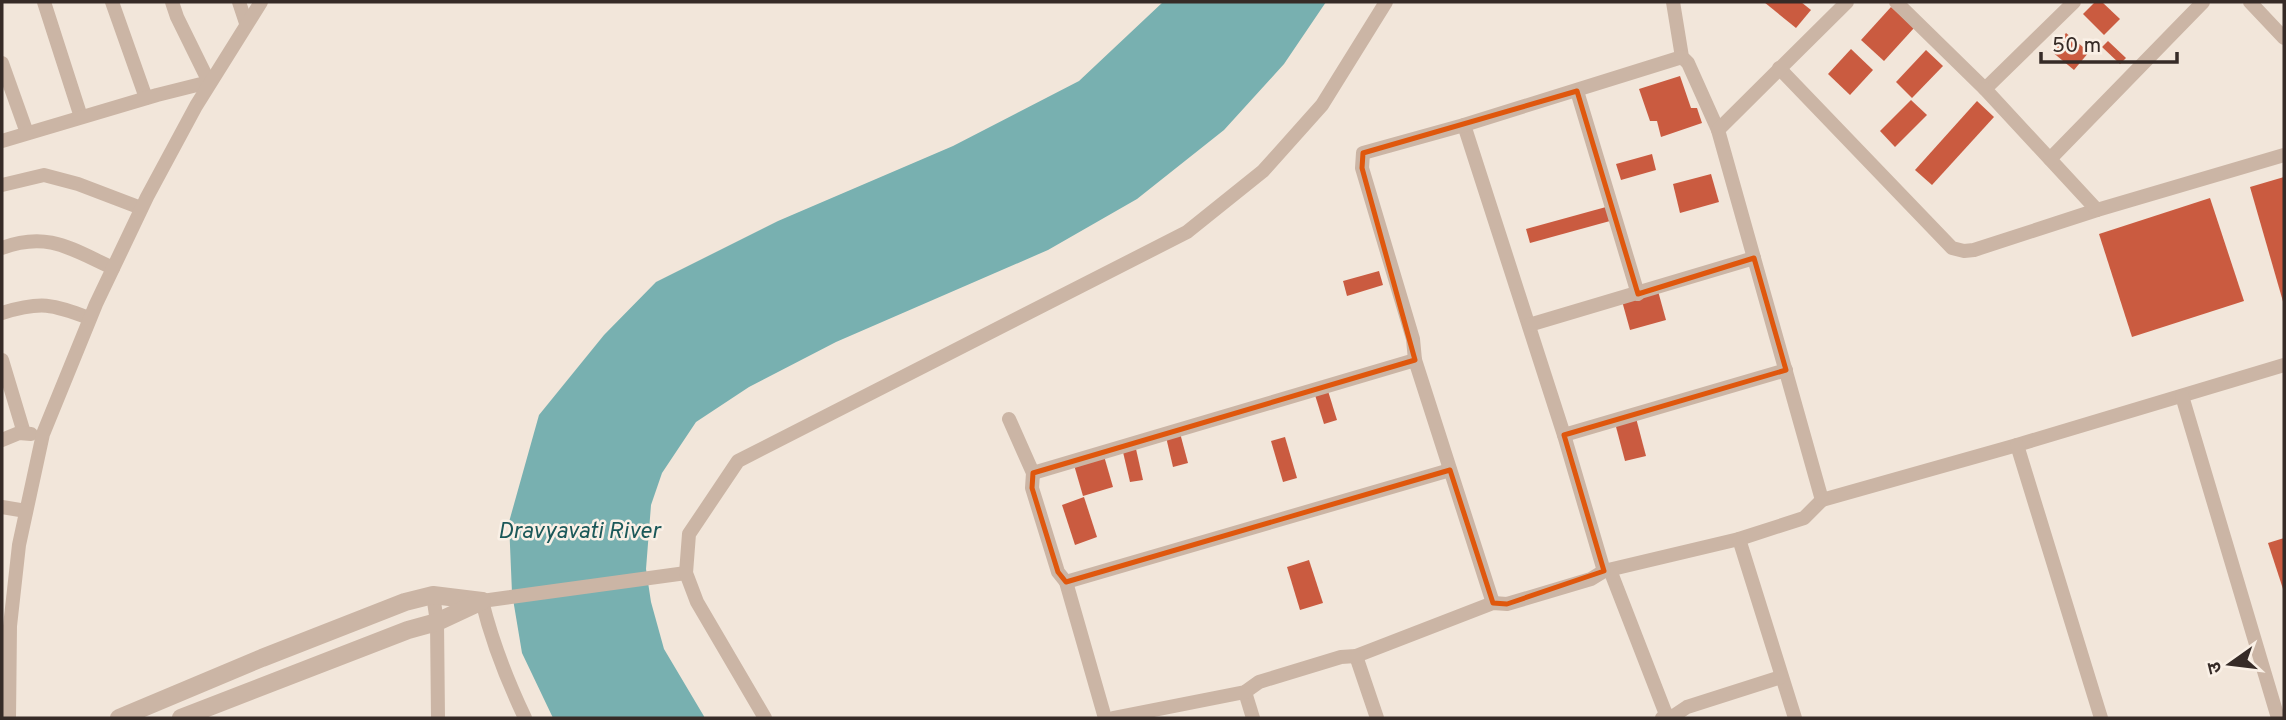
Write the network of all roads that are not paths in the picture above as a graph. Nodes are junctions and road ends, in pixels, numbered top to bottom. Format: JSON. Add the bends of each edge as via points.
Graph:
{"nodes":[{"id":1,"x":44,"y":2,"type":"edge"},
{"id":2,"x":112,"y":2,"type":"edge"},
{"id":3,"x":172,"y":2,"type":"edge"},
{"id":4,"x":240,"y":2,"type":"edge"},
{"id":5,"x":261,"y":2,"type":"edge"},
{"id":6,"x":1386,"y":2,"type":"edge"},
{"id":7,"x":1673,"y":2,"type":"edge"},
{"id":8,"x":1847,"y":2,"type":"edge"},
{"id":9,"x":1896,"y":2,"type":"edge"},
{"id":10,"x":2074,"y":2,"type":"edge"},
{"id":11,"x":2203,"y":2,"type":"edge"},
{"id":12,"x":2250,"y":2,"type":"edge"},
{"id":13,"x":246,"y":23,"type":"junction"},
{"id":14,"x":2284,"y":38,"type":"edge"},
{"id":15,"x":1682,"y":57,"type":"junction"},
{"id":16,"x":2,"y":63,"type":"edge"},
{"id":17,"x":1780,"y":68,"type":"junction"},
{"id":18,"x":209,"y":82,"type":"junction"},
{"id":19,"x":1985,"y":89,"type":"junction"},
{"id":20,"x":1577,"y":91,"type":"junction"},
{"id":21,"x":146,"y":98,"type":"junction"},
{"id":22,"x":81,"y":117,"type":"junction"},
{"id":23,"x":1464,"y":125,"type":"junction"},
{"id":24,"x":1718,"y":130,"type":"junction"},
{"id":25,"x":27,"y":134,"type":"junction"},
{"id":26,"x":2,"y":142,"type":"edge"},
{"id":27,"x":2284,"y":155,"type":"edge"},
{"id":28,"x":2050,"y":159,"type":"junction"},
{"id":29,"x":2,"y":185,"type":"edge"},
{"id":30,"x":141,"y":208,"type":"junction"},
{"id":31,"x":2097,"y":210,"type":"junction"},
{"id":32,"x":2,"y":248,"type":"edge"},
{"id":33,"x":1754,"y":258,"type":"junction"},
{"id":34,"x":113,"y":268,"type":"junction"},
{"id":35,"x":1638,"y":294,"type":"junction"},
{"id":36,"x":2,"y":313,"type":"edge"},
{"id":37,"x":89,"y":318,"type":"junction"},
{"id":38,"x":1529,"y":325,"type":"junction"},
{"id":39,"x":2,"y":360,"type":"edge"},
{"id":40,"x":1415,"y":360,"type":"junction"},
{"id":41,"x":2284,"y":365,"type":"edge"},
{"id":42,"x":1786,"y":370,"type":"junction"},
{"id":43,"x":4,"y":376,"type":"edge"},
{"id":44,"x":2182,"y":396,"type":"junction"},
{"id":45,"x":1009,"y":419,"type":"dead end"},
{"id":46,"x":24,"y":433,"type":"junction"},
{"id":47,"x":43,"y":434,"type":"junction"},
{"id":48,"x":1564,"y":435,"type":"junction"},
{"id":49,"x":2,"y":440,"type":"edge"},
{"id":50,"x":2017,"y":445,"type":"junction"},
{"id":51,"x":1450,"y":470,"type":"junction"},
{"id":52,"x":1033,"y":473,"type":"junction"},
{"id":53,"x":1822,"y":500,"type":"junction"},
{"id":54,"x":2,"y":507,"type":"edge"},
{"id":55,"x":26,"y":510,"type":"junction"},
{"id":56,"x":1739,"y":539,"type":"junction"},
{"id":57,"x":1607,"y":570,"type":"junction"},
{"id":58,"x":9,"y":573,"type":"edge"},
{"id":59,"x":686,"y":573,"type":"junction"},
{"id":60,"x":1066,"y":582,"type":"junction"},
{"id":61,"x":433,"y":595,"type":"junction"},
{"id":62,"x":482,"y":601,"type":"junction"},
{"id":63,"x":1493,"y":603,"type":"junction"},
{"id":64,"x":437,"y":622,"type":"junction"},
{"id":65,"x":1356,"y":656,"type":"junction"},
{"id":66,"x":1781,"y":677,"type":"junction"},
{"id":67,"x":1245,"y":692,"type":"junction"},
{"id":68,"x":1670,"y":717,"type":"edge"},
{"id":69,"x":9,"y":718,"type":"edge"},
{"id":70,"x":119,"y":718,"type":"edge"},
{"id":71,"x":181,"y":718,"type":"edge"},
{"id":72,"x":438,"y":718,"type":"edge"},
{"id":73,"x":525,"y":718,"type":"edge"},
{"id":74,"x":765,"y":718,"type":"edge"},
{"id":75,"x":1105,"y":718,"type":"edge"},
{"id":76,"x":1113,"y":718,"type":"edge"},
{"id":77,"x":1253,"y":718,"type":"edge"},
{"id":78,"x":1377,"y":718,"type":"edge"},
{"id":79,"x":1795,"y":718,"type":"edge"},
{"id":80,"x":2101,"y":718,"type":"edge"},
{"id":81,"x":2278,"y":718,"type":"edge"}],
"edges":[{"from":1,"to":22,"type":"street"},
{"from":2,"to":21,"type":"street"},
{"from":3,"to":18,"type":"street"},
{"from":4,"to":13,"type":"street"},
{"from":5,"to":13,"type":"street"},
{"from":6,"to":59,"type":"street","via":[[1322,105],[1263,171],[1187,232],[738,461],[689,534]]},
{"from":7,"to":15,"type":"street"},
{"from":8,"to":17,"type":"street"},
{"from":9,"to":19,"type":"street"},
{"from":10,"to":19,"type":"street"},
{"from":11,"to":28,"type":"street"},
{"from":12,"to":14,"type":"street"},
{"from":13,"to":18,"type":"street"},
{"from":15,"to":20,"type":"street"},
{"from":15,"to":24,"type":"street"},
{"from":16,"to":25,"type":"street"},
{"from":17,"to":24,"type":"street"},
{"from":17,"to":31,"type":"street","via":[[1952,248],[1974,250]]},
{"from":18,"to":21,"type":"street"},
{"from":18,"to":30,"type":"street"},
{"from":19,"to":28,"type":"street"},
{"from":20,"to":23,"type":"street"},
{"from":20,"to":35,"type":"street"},
{"from":21,"to":22,"type":"street"},
{"from":22,"to":25,"type":"street"},
{"from":23,"to":38,"type":"street"},
{"from":23,"to":40,"type":"street","via":[[1363,153],[1362,168],[1413,339]]},
{"from":24,"to":33,"type":"street"},
{"from":25,"to":26,"type":"street"},
{"from":27,"to":31,"type":"street"},
{"from":28,"to":31,"type":"street"},
{"from":29,"to":30,"type":"street","via":[[44,175]]},
{"from":30,"to":34,"type":"street"},
{"from":32,"to":34,"type":"street","via":[[38,239]]},
{"from":33,"to":35,"type":"street"},
{"from":33,"to":42,"type":"street"},
{"from":34,"to":37,"type":"street"},
{"from":35,"to":38,"type":"street"},
{"from":36,"to":37,"type":"street","via":[[55,305]]},
{"from":37,"to":47,"type":"street"},
{"from":38,"to":48,"type":"street"},
{"from":39,"to":43,"type":"street"},
{"from":40,"to":51,"type":"street"},
{"from":40,"to":52,"type":"street"},
{"from":41,"to":44,"type":"street"},
{"from":42,"to":48,"type":"street"},
{"from":42,"to":53,"type":"street"},
{"from":43,"to":46,"type":"street"},
{"from":44,"to":50,"type":"street"},
{"from":44,"to":81,"type":"street"},
{"from":45,"to":52,"type":"street"},
{"from":46,"to":47,"type":"street"},
{"from":46,"to":49,"type":"street"},
{"from":47,"to":55,"type":"street"},
{"from":48,"to":57,"type":"street"},
{"from":50,"to":53,"type":"street"},
{"from":50,"to":80,"type":"street"},
{"from":51,"to":60,"type":"street"},
{"from":51,"to":63,"type":"street"},
{"from":52,"to":60,"type":"street","via":[[1032,488],[1058,572]]},
{"from":53,"to":56,"type":"street","via":[[1804,518]]},
{"from":54,"to":55,"type":"street"},
{"from":55,"to":58,"type":"street"},
{"from":56,"to":57,"type":"street"},
{"from":56,"to":66,"type":"street"},
{"from":57,"to":63,"type":"street","via":[[1507,604]]},
{"from":57,"to":68,"type":"street"},
{"from":58,"to":69,"type":"street"},
{"from":59,"to":62,"type":"street"},
{"from":59,"to":74,"type":"street","via":[[697,602]]},
{"from":60,"to":75,"type":"street"},
{"from":61,"to":62,"type":"street"},
{"from":61,"to":64,"type":"street"},
{"from":61,"to":70,"type":"street","via":[[262,658]]},
{"from":62,"to":64,"type":"street"},
{"from":62,"to":73,"type":"street","via":[[506,678]]},
{"from":63,"to":65,"type":"street"},
{"from":64,"to":71,"type":"street"},
{"from":64,"to":72,"type":"street"},
{"from":65,"to":67,"type":"street","via":[[1259,681]]},
{"from":65,"to":78,"type":"street"},
{"from":66,"to":68,"type":"street","via":[[1687,707]]},
{"from":66,"to":79,"type":"street"},
{"from":67,"to":76,"type":"street"},
{"from":67,"to":77,"type":"street"}]}
